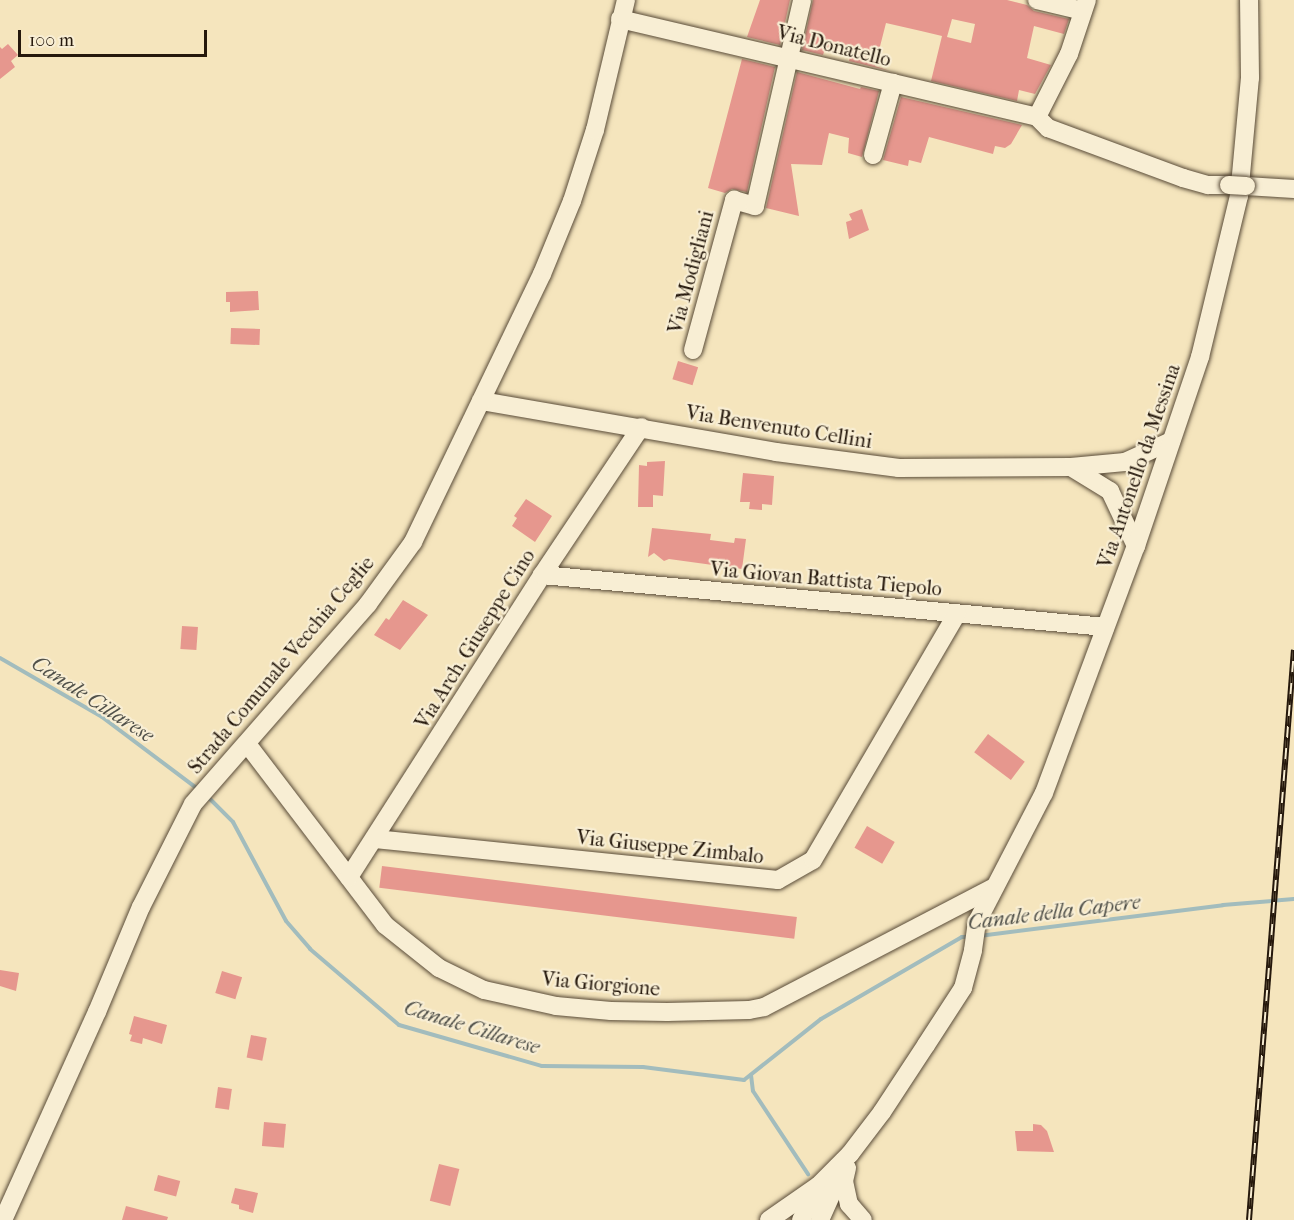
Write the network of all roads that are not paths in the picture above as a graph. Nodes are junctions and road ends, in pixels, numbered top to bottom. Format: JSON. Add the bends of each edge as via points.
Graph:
{"nodes":[{"id":1,"x":626,"y":0,"type":"edge"},
{"id":2,"x":802,"y":0,"type":"edge"},
{"id":3,"x":1037,"y":0,"type":"edge"},
{"id":4,"x":1249,"y":0,"type":"edge"},
{"id":5,"x":1085,"y":6,"type":"edge"},
{"id":6,"x":621,"y":19,"type":"junction"},
{"id":7,"x":788,"y":58,"type":"junction"},
{"id":8,"x":893,"y":83,"type":"junction"},
{"id":9,"x":1037,"y":117,"type":"junction"},
{"id":10,"x":873,"y":155,"type":"dead end"},
{"id":11,"x":1294,"y":189,"type":"edge"},
{"id":12,"x":693,"y":350,"type":"dead end"},
{"id":13,"x":481,"y":401,"type":"junction"},
{"id":14,"x":641,"y":427,"type":"junction"},
{"id":15,"x":1171,"y":441,"type":"junction"},
{"id":16,"x":1071,"y":467,"type":"junction"},
{"id":17,"x":1136,"y":546,"type":"junction"},
{"id":18,"x":542,"y":575,"type":"junction"},
{"id":19,"x":957,"y":614,"type":"junction"},
{"id":20,"x":1106,"y":627,"type":"junction"},
{"id":21,"x":248,"y":745,"type":"junction"},
{"id":22,"x":375,"y":839,"type":"junction"},
{"id":23,"x":349,"y":877,"type":"junction"},
{"id":24,"x":995,"y":887,"type":"junction"},
{"id":25,"x":850,"y":1154,"type":"junction"},
{"id":26,"x":818,"y":1186,"type":"junction"},
{"id":27,"x":3,"y":1220,"type":"edge"},
{"id":28,"x":769,"y":1220,"type":"edge"},
{"id":29,"x":801,"y":1220,"type":"edge"},
{"id":30,"x":820,"y":1220,"type":"edge"},
{"id":31,"x":863,"y":1220,"type":"edge"}],
"edges":[{"from":1,"to":6,"type":"street","name":"Strada Comunale Vecchia Ceglie"},
{"from":2,"to":7,"type":"street"},
{"from":3,"to":5,"type":"street"},
{"from":4,"to":15,"type":"street","name":"Via Antonello da Messina","via":[[1250,78],[1239,196],[1200,357]]},
{"from":5,"to":9,"type":"street","via":[[1069,54]]},
{"from":6,"to":7,"type":"street","name":"Via Donatello"},
{"from":6,"to":13,"type":"street","name":"Strada Comunale Vecchia Ceglie","via":[[595,130],[572,201],[543,274]]},
{"from":7,"to":8,"type":"street","name":"Via Donatello"},
{"from":7,"to":12,"type":"street","name":"Via Modigliani","via":[[755,206],[734,200]]},
{"from":8,"to":9,"type":"street","name":"Via Donatello"},
{"from":8,"to":10,"type":"street"},
{"from":9,"to":11,"type":"street","name":"Via Donatello","via":[[1048,128],[1183,178],[1208,185]]},
{"from":13,"to":14,"type":"street","name":"Via Benvenuto Cellini"},
{"from":13,"to":21,"type":"street","name":"Strada Comunale Vecchia Ceglie","via":[[413,542],[368,604]]},
{"from":14,"to":16,"type":"street","name":"Via Benvenuto Cellini","via":[[776,452],[899,468]]},
{"from":14,"to":18,"type":"street","name":"Via Arch. Giuseppe Cino"},
{"from":15,"to":16,"type":"street","name":"Via Benvenuto Cellini","via":[[1125,462]]},
{"from":15,"to":17,"type":"street","name":"Via Antonello da Messina"},
{"from":16,"to":17,"type":"street","via":[[1110,491]]},
{"from":17,"to":20,"type":"street","name":"Via Antonello da Messina"},
{"from":18,"to":19,"type":"street","name":"Via Giovan Battista Tiepolo"},
{"from":18,"to":22,"type":"street","name":"Via Arch. Giuseppe Cino"},
{"from":19,"to":20,"type":"street","name":"Via Giovan Battista Tiepolo"},
{"from":19,"to":22,"type":"street","name":"Via Giuseppe Zimbalo","via":[[813,860],[778,880]]},
{"from":20,"to":24,"type":"street","name":"Via Antonello da Messina","via":[[1044,793]]},
{"from":21,"to":23,"type":"street","name":"Via Giorgione"},
{"from":21,"to":27,"type":"street","name":"Strada Comunale Vecchia Ceglie","via":[[193,804],[141,907]]},
{"from":22,"to":23,"type":"street","name":"Via Arch. Giuseppe Cino"},
{"from":23,"to":24,"type":"street","name":"Via Giorgione","via":[[385,925],[438,968],[484,990],[556,1006],[611,1011],[764,1007]]},
{"from":24,"to":25,"type":"street","name":"Via Antonello da Messina","via":[[977,922],[963,987]]},
{"from":25,"to":26,"type":"street"},
{"from":25,"to":30,"type":"street"},
{"from":25,"to":31,"type":"street","via":[[844,1181],[849,1204]]},
{"from":26,"to":28,"type":"street"},
{"from":26,"to":29,"type":"street"}]}
